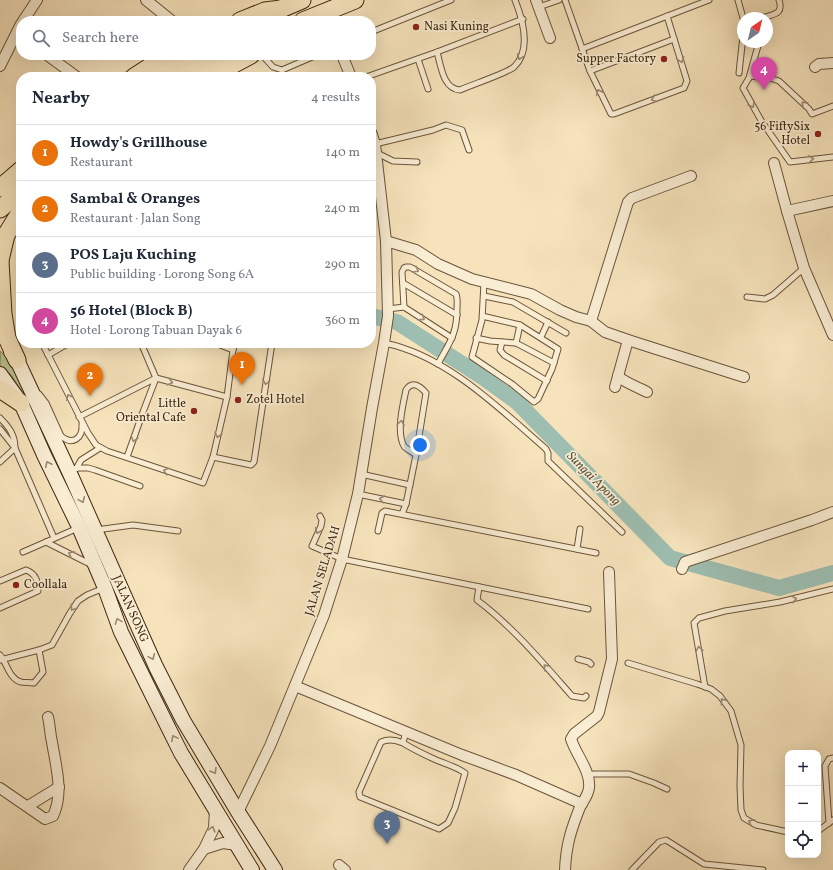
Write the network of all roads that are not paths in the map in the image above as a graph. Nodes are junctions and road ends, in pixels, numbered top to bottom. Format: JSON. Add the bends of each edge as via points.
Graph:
{"nodes":[{"id":1,"x":37,"y":0,"type":"edge"},
{"id":2,"x":146,"y":0,"type":"edge"},
{"id":3,"x":302,"y":0,"type":"edge"},
{"id":4,"x":355,"y":0,"type":"edge"},
{"id":5,"x":451,"y":0,"type":"edge"},
{"id":6,"x":515,"y":0,"type":"edge"},
{"id":7,"x":559,"y":0,"type":"edge"},
{"id":8,"x":564,"y":0,"type":"edge"},
{"id":9,"x":709,"y":0,"type":"edge"},
{"id":10,"x":738,"y":0,"type":"edge"},
{"id":11,"x":779,"y":0,"type":"edge"},
{"id":12,"x":552,"y":1,"type":"edge"},
{"id":13,"x":537,"y":3,"type":"edge"},
{"id":14,"x":741,"y":12,"type":"edge"},
{"id":15,"x":773,"y":15,"type":"edge"},
{"id":16,"x":26,"y":16,"type":"edge"},
{"id":17,"x":166,"y":16,"type":"edge"},
{"id":18,"x":252,"y":16,"type":"edge"},
{"id":19,"x":272,"y":16,"type":"edge"},
{"id":20,"x":327,"y":16,"type":"edge"},
{"id":21,"x":667,"y":16,"type":"junction"},
{"id":22,"x":523,"y":19,"type":"junction"},
{"id":23,"x":376,"y":30,"type":"edge"},
{"id":24,"x":16,"y":36,"type":"edge"},
{"id":25,"x":550,"y":38,"type":"dead end"},
{"id":26,"x":674,"y":39,"type":"junction"},
{"id":27,"x":742,"y":48,"type":"edge"},
{"id":28,"x":757,"y":48,"type":"edge"},
{"id":29,"x":582,"y":49,"type":"junction"},
{"id":30,"x":437,"y":52,"type":"junction"},
{"id":31,"x":418,"y":59,"type":"junction"},
{"id":32,"x":54,"y":60,"type":"edge"},
{"id":33,"x":162,"y":60,"type":"edge"},
{"id":34,"x":184,"y":60,"type":"edge"},
{"id":35,"x":240,"y":60,"type":"edge"},
{"id":36,"x":267,"y":60,"type":"edge"},
{"id":37,"x":305,"y":60,"type":"edge"},
{"id":38,"x":344,"y":60,"type":"edge"},
{"id":39,"x":833,"y":62,"type":"edge"},
{"id":40,"x":0,"y":66,"type":"edge"},
{"id":41,"x":815,"y":67,"type":"dead end"},
{"id":42,"x":221,"y":69,"type":"edge"},
{"id":43,"x":590,"y":71,"type":"junction"},
{"id":44,"x":69,"y":72,"type":"edge"},
{"id":45,"x":142,"y":72,"type":"edge"},
{"id":46,"x":162,"y":72,"type":"edge"},
{"id":47,"x":205,"y":72,"type":"edge"},
{"id":48,"x":349,"y":72,"type":"edge"},
{"id":49,"x":739,"y":73,"type":"dead end"},
{"id":50,"x":376,"y":74,"type":"edge"},
{"id":51,"x":749,"y":78,"type":"junction"},
{"id":52,"x":428,"y":89,"type":"dead end"},
{"id":53,"x":833,"y":106,"type":"edge"},
{"id":54,"x":376,"y":148,"type":"junction"},
{"id":55,"x":469,"y":150,"type":"dead end"},
{"id":56,"x":833,"y":157,"type":"edge"},
{"id":57,"x":417,"y":162,"type":"dead end"},
{"id":58,"x":16,"y":163,"type":"edge"},
{"id":59,"x":774,"y":163,"type":"dead end"},
{"id":60,"x":16,"y":174,"type":"edge"},
{"id":61,"x":0,"y":176,"type":"edge"},
{"id":62,"x":691,"y":176,"type":"dead end"},
{"id":63,"x":0,"y":188,"type":"edge"},
{"id":64,"x":16,"y":195,"type":"edge"},
{"id":65,"x":833,"y":201,"type":"edge"},
{"id":66,"x":0,"y":209,"type":"edge"},
{"id":67,"x":787,"y":211,"type":"junction"},
{"id":68,"x":16,"y":217,"type":"edge"},
{"id":69,"x":16,"y":219,"type":"edge"},
{"id":70,"x":0,"y":231,"type":"edge"},
{"id":71,"x":386,"y":241,"type":"junction"},
{"id":72,"x":0,"y":260,"type":"edge"},
{"id":73,"x":804,"y":268,"type":"junction"},
{"id":74,"x":484,"y":282,"type":"junction"},
{"id":75,"x":403,"y":283,"type":"junction"},
{"id":76,"x":484,"y":296,"type":"junction"},
{"id":77,"x":747,"y":297,"type":"dead end"},
{"id":78,"x":404,"y":307,"type":"junction"},
{"id":79,"x":388,"y":316,"type":"junction"},
{"id":80,"x":457,"y":316,"type":"junction"},
{"id":81,"x":482,"y":316,"type":"junction"},
{"id":82,"x":591,"y":321,"type":"junction"},
{"id":83,"x":548,"y":322,"type":"junction"},
{"id":84,"x":520,"y":325,"type":"junction"},
{"id":85,"x":566,"y":333,"type":"dead end"},
{"id":86,"x":833,"y":335,"type":"edge"},
{"id":87,"x":541,"y":337,"type":"junction"},
{"id":88,"x":452,"y":338,"type":"junction"},
{"id":89,"x":476,"y":338,"type":"junction"},
{"id":90,"x":628,"y":340,"type":"junction"},
{"id":91,"x":502,"y":342,"type":"junction"},
{"id":92,"x":0,"y":343,"type":"edge"},
{"id":93,"x":384,"y":343,"type":"junction"},
{"id":94,"x":516,"y":343,"type":"junction"},
{"id":95,"x":44,"y":348,"type":"edge"},
{"id":96,"x":60,"y":348,"type":"edge"},
{"id":97,"x":143,"y":348,"type":"edge"},
{"id":98,"x":228,"y":348,"type":"edge"},
{"id":99,"x":271,"y":348,"type":"edge"},
{"id":100,"x":233,"y":350,"type":"joint"},
{"id":101,"x":48,"y":355,"type":"junction"},
{"id":102,"x":17,"y":360,"type":"junction"},
{"id":103,"x":554,"y":362,"type":"junction"},
{"id":104,"x":438,"y":364,"type":"junction"},
{"id":105,"x":0,"y":374,"type":"edge"},
{"id":106,"x":618,"y":376,"type":"junction"},
{"id":107,"x":744,"y":377,"type":"dead end"},
{"id":108,"x":156,"y":378,"type":"junction"},
{"id":109,"x":26,"y":380,"type":"junction"},
{"id":110,"x":547,"y":381,"type":"junction"},
{"id":111,"x":615,"y":387,"type":"dead end"},
{"id":112,"x":0,"y":389,"type":"edge"},
{"id":113,"x":647,"y":392,"type":"dead end"},
{"id":114,"x":227,"y":398,"type":"junction"},
{"id":115,"x":21,"y":403,"type":"junction"},
{"id":116,"x":79,"y":417,"type":"junction"},
{"id":117,"x":0,"y":418,"type":"edge"},
{"id":118,"x":82,"y":422,"type":"junction"},
{"id":119,"x":0,"y":429,"type":"edge"},
{"id":120,"x":15,"y":448,"type":"junction"},
{"id":121,"x":100,"y":448,"type":"junction"},
{"id":122,"x":416,"y":455,"type":"junction"},
{"id":123,"x":128,"y":457,"type":"junction"},
{"id":124,"x":213,"y":457,"type":"junction"},
{"id":125,"x":0,"y":462,"type":"edge"},
{"id":126,"x":74,"y":473,"type":"junction"},
{"id":127,"x":361,"y":474,"type":"junction"},
{"id":128,"x":410,"y":485,"type":"junction"},
{"id":129,"x":140,"y":486,"type":"dead end"},
{"id":130,"x":358,"y":494,"type":"junction"},
{"id":131,"x":406,"y":504,"type":"junction"},
{"id":132,"x":833,"y":512,"type":"edge"},
{"id":133,"x":402,"y":514,"type":"junction"},
{"id":134,"x":320,"y":516,"type":"dead end"},
{"id":135,"x":79,"y":527,"type":"junction"},
{"id":136,"x":580,"y":529,"type":"dead end"},
{"id":137,"x":95,"y":530,"type":"junction"},
{"id":138,"x":178,"y":531,"type":"dead end"},
{"id":139,"x":378,"y":531,"type":"dead end"},
{"id":140,"x":622,"y":532,"type":"dead end"},
{"id":141,"x":54,"y":538,"type":"junction"},
{"id":142,"x":46,"y":542,"type":"junction"},
{"id":143,"x":577,"y":548,"type":"junction"},
{"id":144,"x":23,"y":552,"type":"dead end"},
{"id":145,"x":596,"y":553,"type":"dead end"},
{"id":146,"x":342,"y":559,"type":"junction"},
{"id":147,"x":683,"y":565,"type":"dead end"},
{"id":148,"x":96,"y":567,"type":"junction"},
{"id":149,"x":609,"y":572,"type":"dead end"},
{"id":150,"x":0,"y":581,"type":"edge"},
{"id":151,"x":479,"y":587,"type":"junction"},
{"id":152,"x":105,"y":588,"type":"junction"},
{"id":153,"x":833,"y":589,"type":"edge"},
{"id":154,"x":0,"y":608,"type":"edge"},
{"id":155,"x":588,"y":609,"type":"dead end"},
{"id":156,"x":39,"y":650,"type":"junction"},
{"id":157,"x":0,"y":655,"type":"edge"},
{"id":158,"x":578,"y":659,"type":"dead end"},
{"id":159,"x":2,"y":660,"type":"edge"},
{"id":160,"x":628,"y":663,"type":"dead end"},
{"id":161,"x":591,"y":664,"type":"dead end"},
{"id":162,"x":295,"y":686,"type":"junction"},
{"id":163,"x":706,"y":688,"type":"junction"},
{"id":164,"x":586,"y":696,"type":"dead end"},
{"id":165,"x":48,"y":717,"type":"dead end"},
{"id":166,"x":406,"y":731,"type":"junction"},
{"id":167,"x":403,"y":743,"type":"junction"},
{"id":168,"x":833,"y":758,"type":"edge"},
{"id":169,"x":588,"y":776,"type":"junction"},
{"id":170,"x":59,"y":787,"type":"junction"},
{"id":171,"x":0,"y":788,"type":"edge"},
{"id":172,"x":667,"y":789,"type":"dead end"},
{"id":173,"x":582,"y":804,"type":"junction"},
{"id":174,"x":28,"y":806,"type":"junction"},
{"id":175,"x":215,"y":808,"type":"junction"},
{"id":176,"x":238,"y":812,"type":"junction"},
{"id":177,"x":831,"y":821,"type":"edge"},
{"id":178,"x":821,"y":829,"type":"edge"},
{"id":179,"x":785,"y":831,"type":"edge"},
{"id":180,"x":237,"y":845,"type":"junction"},
{"id":181,"x":204,"y":849,"type":"junction"},
{"id":182,"x":190,"y":870,"type":"edge"},
{"id":183,"x":252,"y":870,"type":"edge"},
{"id":184,"x":275,"y":870,"type":"edge"},
{"id":185,"x":565,"y":870,"type":"edge"},
{"id":186,"x":632,"y":870,"type":"edge"},
{"id":187,"x":763,"y":870,"type":"edge"}],
"edges":[{"from":1,"to":16,"type":"street"},
{"from":2,"to":17,"type":"street"},
{"from":3,"to":19,"type":"highway"},
{"from":4,"to":20,"type":"highway"},
{"from":5,"to":23,"type":"lane"},
{"from":6,"to":22,"type":"lane"},
{"from":7,"to":12,"type":"lane"},
{"from":8,"to":29,"type":"lane"},
{"from":9,"to":21,"type":"lane"},
{"from":10,"to":14,"type":"lane"},
{"from":11,"to":15,"type":"lane","via":[[781,6]]},
{"from":12,"to":13,"type":"lane"},
{"from":13,"to":25,"type":"street"},
{"from":18,"to":19,"type":"highway","via":[[265,11]]},
{"from":21,"to":26,"type":"lane"},
{"from":21,"to":29,"type":"lane"},
{"from":22,"to":30,"type":"lane"},
{"from":22,"to":30,"type":"lane","one_way":true,"via":[[525,35],[522,51],[520,60],[513,68],[460,90],[447,84]]},
{"from":24,"to":40,"type":"street"},
{"from":26,"to":43,"type":"lane"},
{"from":26,"to":43,"type":"lane","one_way":true,"via":[[687,81],[684,88],[614,114],[609,113]]},
{"from":27,"to":49,"type":"lane"},
{"from":28,"to":51,"type":"lane"},
{"from":29,"to":43,"type":"lane"},
{"from":30,"to":31,"type":"lane"},
{"from":31,"to":50,"type":"lane"},
{"from":31,"to":52,"type":"lane"},
{"from":32,"to":44,"type":"street"},
{"from":33,"to":45,"type":"highway"},
{"from":34,"to":46,"type":"highway"},
{"from":35,"to":42,"type":"highway"},
{"from":36,"to":37,"type":"lane","via":[[282,70]]},
{"from":38,"to":48,"type":"street"},
{"from":39,"to":41,"type":"street","via":[[818,64]]},
{"from":42,"to":47,"type":"highway"},
{"from":53,"to":51,"type":"lane","one_way":true,"via":[[812,114],[778,81],[761,76]]},
{"from":51,"to":56,"type":"lane","one_way":true,"via":[[743,88],[762,122],[790,162]]},
{"from":54,"to":55,"type":"lane","via":[[446,125],[462,130]]},
{"from":54,"to":57,"type":"lane","via":[[393,161]]},
{"from":54,"to":71,"type":"street","name":"JALAN SELADAH"},
{"from":58,"to":61,"type":"highway"},
{"from":59,"to":67,"type":"street"},
{"from":60,"to":63,"type":"highway"},
{"from":62,"to":82,"type":"street","via":[[632,198],[628,202]]},
{"from":64,"to":66,"type":"highway"},
{"from":65,"to":67,"type":"street"},
{"from":67,"to":73,"type":"street"},
{"from":68,"to":70,"type":"highway"},
{"from":69,"to":72,"type":"highway","via":[[6,235]]},
{"from":71,"to":74,"type":"street","via":[[416,250],[438,264]]},
{"from":71,"to":79,"type":"street","name":"JALAN SELADAH"},
{"from":72,"to":102,"type":"highway","via":[[7,338]]},
{"from":73,"to":77,"type":"lane","via":[[773,295],[764,299]]},
{"from":73,"to":86,"type":"street"},
{"from":74,"to":76,"type":"lane"},
{"from":74,"to":82,"type":"street","via":[[531,294],[576,317]]},
{"from":75,"to":78,"type":"lane"},
{"from":75,"to":80,"type":"lane"},
{"from":75,"to":80,"type":"lane","one_way":true,"via":[[406,266],[453,292],[457,297]]},
{"from":76,"to":81,"type":"lane"},
{"from":76,"to":83,"type":"lane","via":[[513,302]]},
{"from":78,"to":79,"type":"lane"},
{"from":78,"to":88,"type":"lane","one_way":true},
{"from":79,"to":93,"type":"street","name":"JALAN SELADAH"},
{"from":80,"to":88,"type":"lane"},
{"from":81,"to":84,"type":"lane"},
{"from":81,"to":89,"type":"lane"},
{"from":82,"to":90,"type":"street","via":[[606,332]]},
{"from":83,"to":85,"type":"lane"},
{"from":83,"to":87,"type":"lane"},
{"from":84,"to":87,"type":"lane"},
{"from":84,"to":94,"type":"lane"},
{"from":87,"to":103,"type":"lane","via":[[558,349]]},
{"from":88,"to":104,"type":"lane"},
{"from":89,"to":91,"type":"lane"},
{"from":89,"to":110,"type":"lane","via":[[472,357],[534,402]]},
{"from":90,"to":106,"type":"street"},
{"from":90,"to":107,"type":"street"},
{"from":91,"to":94,"type":"lane"},
{"from":91,"to":110,"type":"lane","via":[[500,350],[504,356]]},
{"from":92,"to":102,"type":"main road","name":"JALAN SONG","via":[[13,353]]},
{"from":93,"to":104,"type":"lane","via":[[399,346]]},
{"from":93,"to":127,"type":"street","name":"JALAN SELADAH"},
{"from":94,"to":103,"type":"lane"},
{"from":95,"to":101,"type":"lane"},
{"from":96,"to":101,"type":"lane"},
{"from":97,"to":108,"type":"lane"},
{"from":98,"to":100,"type":"lane"},
{"from":99,"to":124,"type":"lane","one_way":true,"via":[[254,462],[251,465]]},
{"from":100,"to":114,"type":"lane"},
{"from":116,"to":101,"type":"lane","one_way":true},
{"from":102,"to":109,"type":"main road","name":"JALAN SONG"},
{"from":103,"to":110,"type":"lane"},
{"from":104,"to":140,"type":"lane","via":[[482,393],[546,449],[548,461]]},
{"from":105,"to":115,"type":"main road","name":"JALAN SONG"},
{"from":106,"to":111,"type":"street"},
{"from":106,"to":113,"type":"street"},
{"from":108,"to":114,"type":"lane","one_way":true},
{"from":108,"to":116,"type":"lane"},
{"from":108,"to":123,"type":"lane","one_way":true},
{"from":109,"to":118,"type":"lane","via":[[46,403],[61,436],[70,440],[79,437]]},
{"from":109,"to":126,"type":"main road","name":"JALAN SONG"},
{"from":112,"to":115,"type":"highway"},
{"from":114,"to":124,"type":"lane","one_way":true},
{"from":135,"to":115,"type":"main road","name":"JALAN SONG","one_way":true},
{"from":116,"to":118,"type":"lane"},
{"from":117,"to":120,"type":"lane","via":[[12,433]]},
{"from":118,"to":121,"type":"lane","via":[[92,440]]},
{"from":119,"to":120,"type":"lane"},
{"from":120,"to":125,"type":"lane"},
{"from":120,"to":141,"type":"lane"},
{"from":121,"to":123,"type":"lane"},
{"from":121,"to":126,"type":"lane","via":[[81,460]]},
{"from":122,"to":122,"type":"lane","one_way":true,"via":[[404,447],[400,428],[406,390],[414,384],[420,385],[426,393]]},
{"from":122,"to":128,"type":"lane"},
{"from":124,"to":123,"type":"lane","one_way":true,"via":[[203,483]]},
{"from":126,"to":129,"type":"lane","via":[[88,468]]},
{"from":126,"to":137,"type":"main road","name":"JALAN SONG","one_way":true},
{"from":127,"to":128,"type":"lane"},
{"from":127,"to":130,"type":"street","name":"JALAN SELADAH"},
{"from":128,"to":131,"type":"lane"},
{"from":131,"to":130,"type":"lane","one_way":true},
{"from":130,"to":146,"type":"street","name":"JALAN SELADAH"},
{"from":131,"to":133,"type":"lane"},
{"from":132,"to":147,"type":"street"},
{"from":133,"to":139,"type":"lane","via":[[383,511]]},
{"from":133,"to":143,"type":"lane"},
{"from":134,"to":146,"type":"lane","one_way":true,"via":[[321,526],[312,546]]},
{"from":135,"to":141,"type":"lane"},
{"from":135,"to":148,"type":"main road","name":"JALAN SONG"},
{"from":136,"to":143,"type":"lane"},
{"from":137,"to":138,"type":"lane","via":[[133,525]]},
{"from":137,"to":176,"type":"main road","name":"JALAN SONG","one_way":true,"via":[[156,667],[183,720]]},
{"from":141,"to":142,"type":"lane"},
{"from":142,"to":144,"type":"lane"},
{"from":148,"to":142,"type":"lane","one_way":true},
{"from":143,"to":145,"type":"lane"},
{"from":146,"to":151,"type":"lane"},
{"from":146,"to":162,"type":"street","name":"JALAN SELADAH","via":[[324,615]]},
{"from":148,"to":152,"type":"main road","name":"JALAN SONG"},
{"from":149,"to":169,"type":"street","via":[[612,659],[597,716],[571,739]]},
{"from":150,"to":154,"type":"lane","via":[[26,570],[38,581],[38,591]]},
{"from":151,"to":155,"type":"lane"},
{"from":164,"to":151,"type":"lane","one_way":true,"via":[[572,696],[516,634],[477,600]]},
{"from":152,"to":156,"type":"lane","one_way":true,"via":[[78,601],[52,645]]},
{"from":175,"to":152,"type":"main road","name":"JALAN SONG","one_way":true,"via":[[181,753],[121,632]]},
{"from":163,"to":153,"type":"lane","one_way":true,"via":[[694,623],[699,618]]},
{"from":156,"to":159,"type":"lane"},
{"from":156,"to":159,"type":"lane","via":[[43,672],[34,683],[20,682],[10,674]]},
{"from":157,"to":159,"type":"lane"},
{"from":158,"to":161,"type":"lane"},
{"from":160,"to":163,"type":"lane"},
{"from":162,"to":166,"type":"street"},
{"from":162,"to":176,"type":"street","name":"JALAN SELADAH"},
{"from":179,"to":163,"type":"lane","one_way":true,"via":[[756,825],[744,818],[740,786],[741,745],[731,711],[720,696]]},
{"from":165,"to":170,"type":"street"},
{"from":166,"to":167,"type":"lane"},
{"from":166,"to":173,"type":"street"},
{"from":167,"to":167,"type":"lane","via":[[396,740],[381,742],[359,792],[360,797],[438,829],[448,823],[465,773]]},
{"from":168,"to":177,"type":"lane","via":[[829,759],[825,766]]},
{"from":169,"to":172,"type":"lane","via":[[629,774]]},
{"from":169,"to":173,"type":"street","via":[[589,788]]},
{"from":170,"to":174,"type":"street"},
{"from":170,"to":174,"type":"street","via":[[53,816],[45,819]]},
{"from":171,"to":174,"type":"street"},
{"from":173,"to":185,"type":"street","via":[[568,840]]},
{"from":175,"to":180,"type":"main road","name":"JALAN SONG"},
{"from":181,"to":175,"type":"street","one_way":true,"via":[[214,828]]},
{"from":176,"to":184,"type":"main road","name":"JALAN SONG"},
{"from":177,"to":178,"type":"lane"},
{"from":180,"to":181,"type":"street","via":[[223,843]]},
{"from":180,"to":183,"type":"main road","name":"JALAN SONG"},
{"from":181,"to":182,"type":"street"},
{"from":186,"to":187,"type":"lane","via":[[659,842],[666,840],[704,864]]}]}
